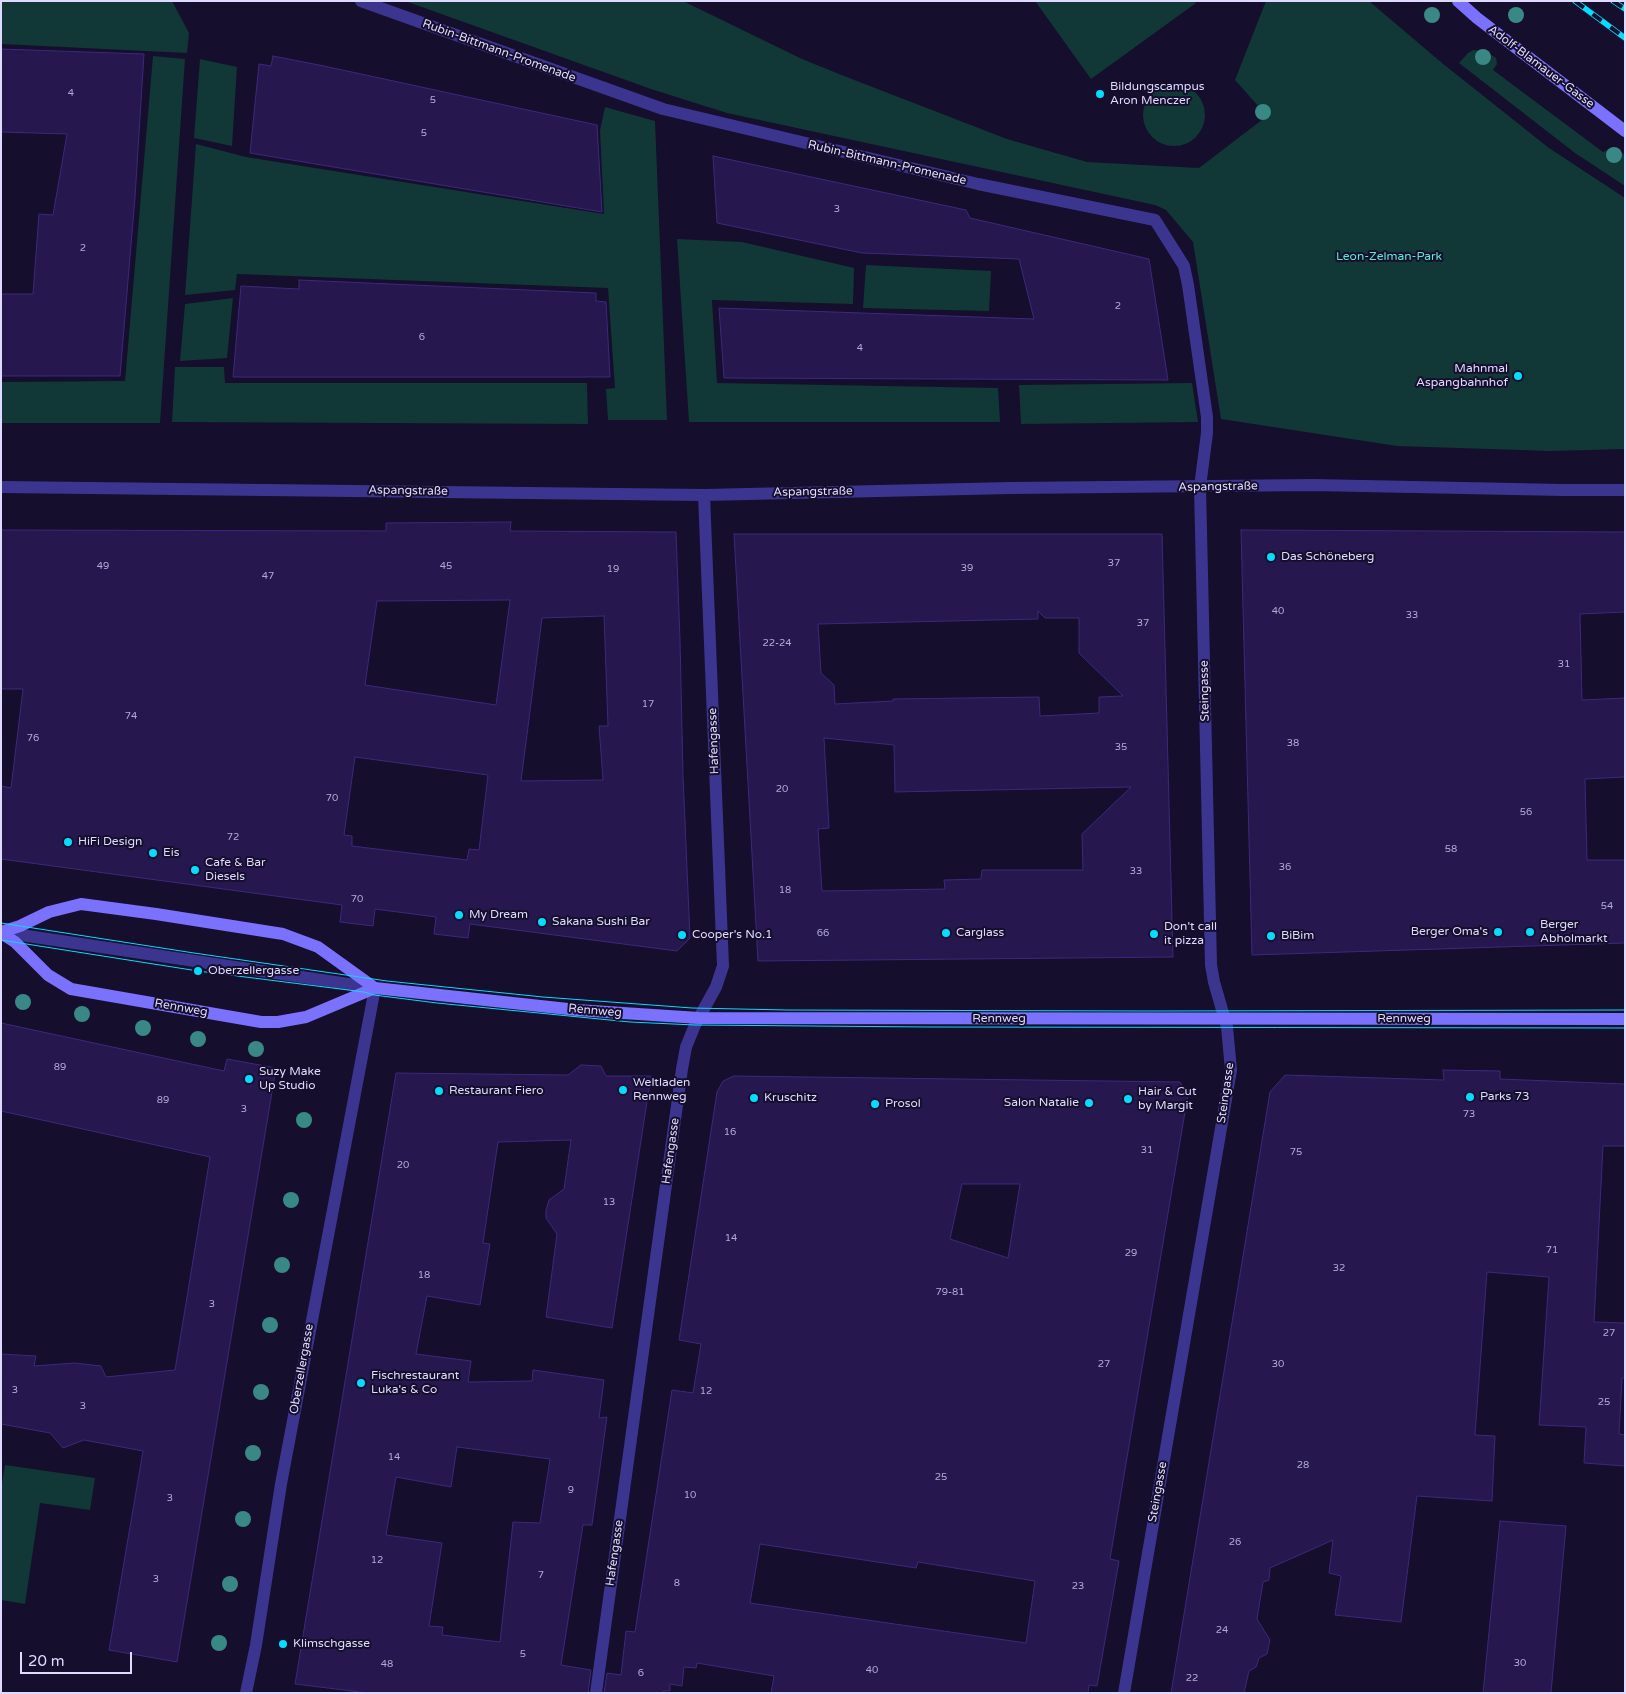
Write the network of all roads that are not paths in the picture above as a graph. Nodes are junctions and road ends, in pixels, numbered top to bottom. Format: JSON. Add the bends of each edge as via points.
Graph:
{"nodes":[{"id":1,"x":361,"y":1,"type":"edge"},
{"id":2,"x":1458,"y":1,"type":"edge"},
{"id":3,"x":1625,"y":131,"type":"edge"},
{"id":4,"x":1,"y":486,"type":"edge"},
{"id":5,"x":1200,"y":487,"type":"junction"},
{"id":6,"x":1625,"y":490,"type":"edge"},
{"id":7,"x":704,"y":495,"type":"junction"},
{"id":8,"x":1,"y":932,"type":"edge"},
{"id":9,"x":375,"y":988,"type":"junction"},
{"id":10,"x":699,"y":1018,"type":"junction"},
{"id":11,"x":1225,"y":1020,"type":"junction"},
{"id":12,"x":1625,"y":1020,"type":"edge"},
{"id":13,"x":246,"y":1693,"type":"edge"},
{"id":14,"x":596,"y":1693,"type":"edge"},
{"id":15,"x":1124,"y":1693,"type":"edge"}],
"edges":[{"from":1,"to":5,"type":"street","name":"Rubin-Bittmann-Promenade","via":[[663,109],[978,184],[1155,220],[1184,266],[1188,286],[1207,417]]},
{"from":2,"to":3,"type":"main road","name":"Adolf-Blamauer-Gasse"},
{"from":4,"to":7,"type":"street","name":"Aspangstraße"},
{"from":5,"to":6,"type":"street","name":"Aspangstraße","via":[[1314,485]]},
{"from":5,"to":7,"type":"street","name":"Aspangstraße"},
{"from":5,"to":11,"type":"street","name":"Steingasse","via":[[1211,964]]},
{"from":7,"to":10,"type":"street","name":"Hafengasse","via":[[723,966]]},
{"from":8,"to":9,"type":"street","name":"Rennweg"},
{"from":8,"to":9,"type":"main road","name":"Rennweg","via":[[49,912],[80,904],[156,914],[284,934],[318,947]]},
{"from":8,"to":9,"type":"main road","name":"Rennweg","via":[[48,975],[71,989],[262,1022],[306,1017]]},
{"from":9,"to":10,"type":"main road","name":"Rennweg","via":[[577,1010]]},
{"from":9,"to":13,"type":"street","name":"Oberzellergasse","via":[[282,1474]]},
{"from":10,"to":11,"type":"main road","name":"Rennweg"},
{"from":10,"to":14,"type":"street","name":"Hafengasse","via":[[686,1047],[682,1069]]},
{"from":11,"to":12,"type":"main road","name":"Rennweg"},
{"from":11,"to":15,"type":"street","name":"Steingasse","via":[[1231,1070]]}]}
